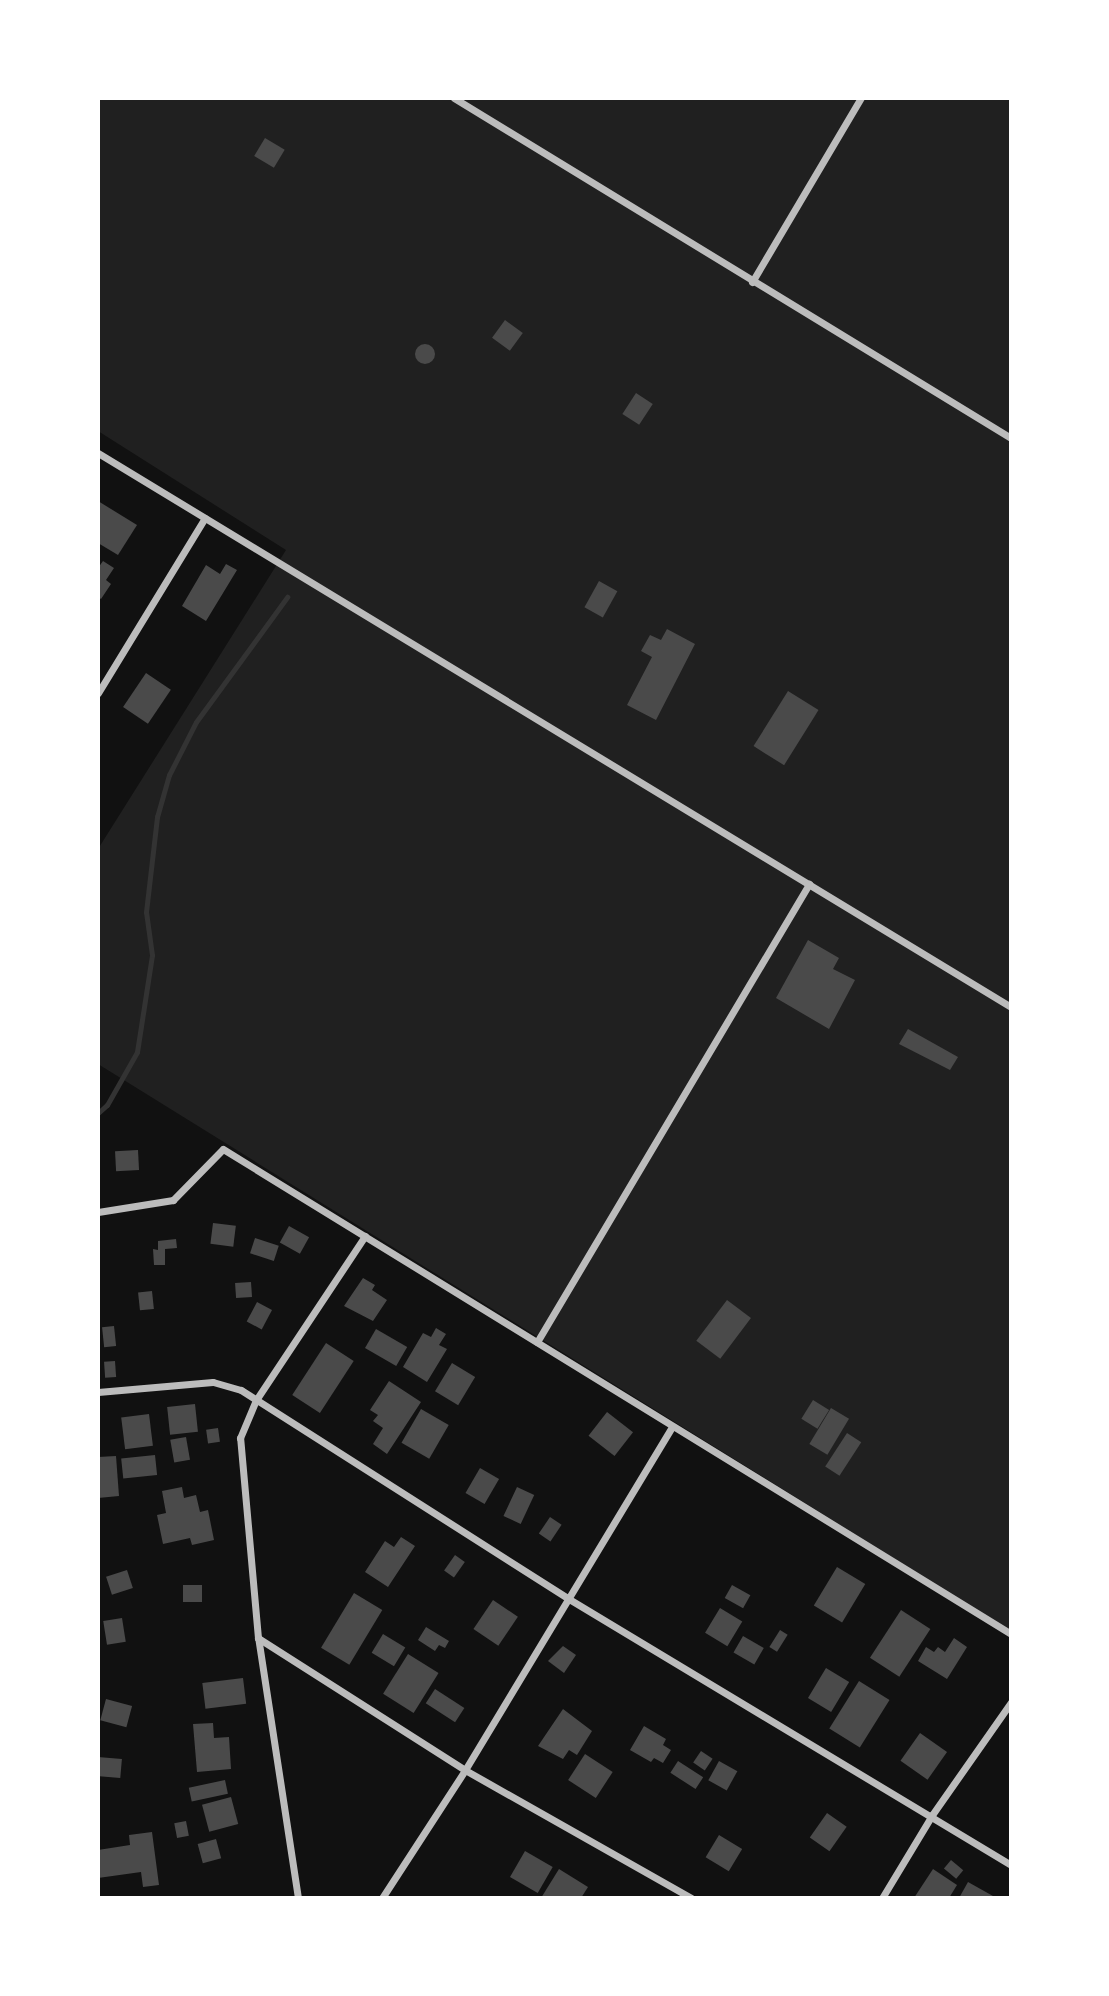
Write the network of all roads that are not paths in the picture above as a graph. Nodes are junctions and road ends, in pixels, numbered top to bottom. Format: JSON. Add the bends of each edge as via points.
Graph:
{"nodes":[{"id":1,"x":454,"y":98,"type":"edge"},
{"id":2,"x":861,"y":98,"type":"edge"},
{"id":3,"x":752,"y":282,"type":"junction"},
{"id":4,"x":1011,"y":438,"type":"edge"},
{"id":5,"x":98,"y":453,"type":"edge"},
{"id":6,"x":205,"y":518,"type":"junction"},
{"id":7,"x":98,"y":693,"type":"edge"},
{"id":8,"x":809,"y":884,"type":"junction"},
{"id":9,"x":1011,"y":1007,"type":"edge"},
{"id":10,"x":98,"y":1212,"type":"edge"},
{"id":11,"x":365,"y":1236,"type":"junction"},
{"id":12,"x":537,"y":1342,"type":"junction"},
{"id":13,"x":98,"y":1392,"type":"edge"},
{"id":14,"x":256,"y":1400,"type":"junction"},
{"id":15,"x":672,"y":1427,"type":"junction"},
{"id":16,"x":569,"y":1599,"type":"junction"},
{"id":17,"x":1011,"y":1634,"type":"edge"},
{"id":18,"x":258,"y":1638,"type":"junction"},
{"id":19,"x":1011,"y":1702,"type":"edge"},
{"id":20,"x":465,"y":1770,"type":"junction"},
{"id":21,"x":932,"y":1815,"type":"junction"},
{"id":22,"x":1011,"y":1865,"type":"edge"},
{"id":23,"x":300,"y":1897,"type":"edge"},
{"id":24,"x":382,"y":1898,"type":"edge"},
{"id":25,"x":691,"y":1898,"type":"edge"},
{"id":26,"x":882,"y":1898,"type":"edge"}],
"edges":[{"from":1,"to":3,"type":"street"},
{"from":2,"to":3,"type":"street"},
{"from":3,"to":4,"type":"street"},
{"from":5,"to":6,"type":"street"},
{"from":6,"to":7,"type":"street"},
{"from":6,"to":8,"type":"street"},
{"from":8,"to":9,"type":"street"},
{"from":8,"to":12,"type":"street"},
{"from":10,"to":11,"type":"street","via":[[173,1200],[223,1149]]},
{"from":11,"to":12,"type":"street"},
{"from":11,"to":14,"type":"street"},
{"from":12,"to":15,"type":"street"},
{"from":13,"to":14,"type":"street","via":[[213,1382]]},
{"from":14,"to":16,"type":"street"},
{"from":14,"to":18,"type":"street","via":[[244,1424],[240,1453]]},
{"from":15,"to":16,"type":"street"},
{"from":15,"to":17,"type":"street"},
{"from":16,"to":20,"type":"street"},
{"from":16,"to":21,"type":"street"},
{"from":18,"to":20,"type":"street"},
{"from":18,"to":23,"type":"street"},
{"from":19,"to":21,"type":"street"},
{"from":20,"to":24,"type":"street"},
{"from":20,"to":25,"type":"street"},
{"from":21,"to":22,"type":"street"},
{"from":21,"to":26,"type":"street"}]}
